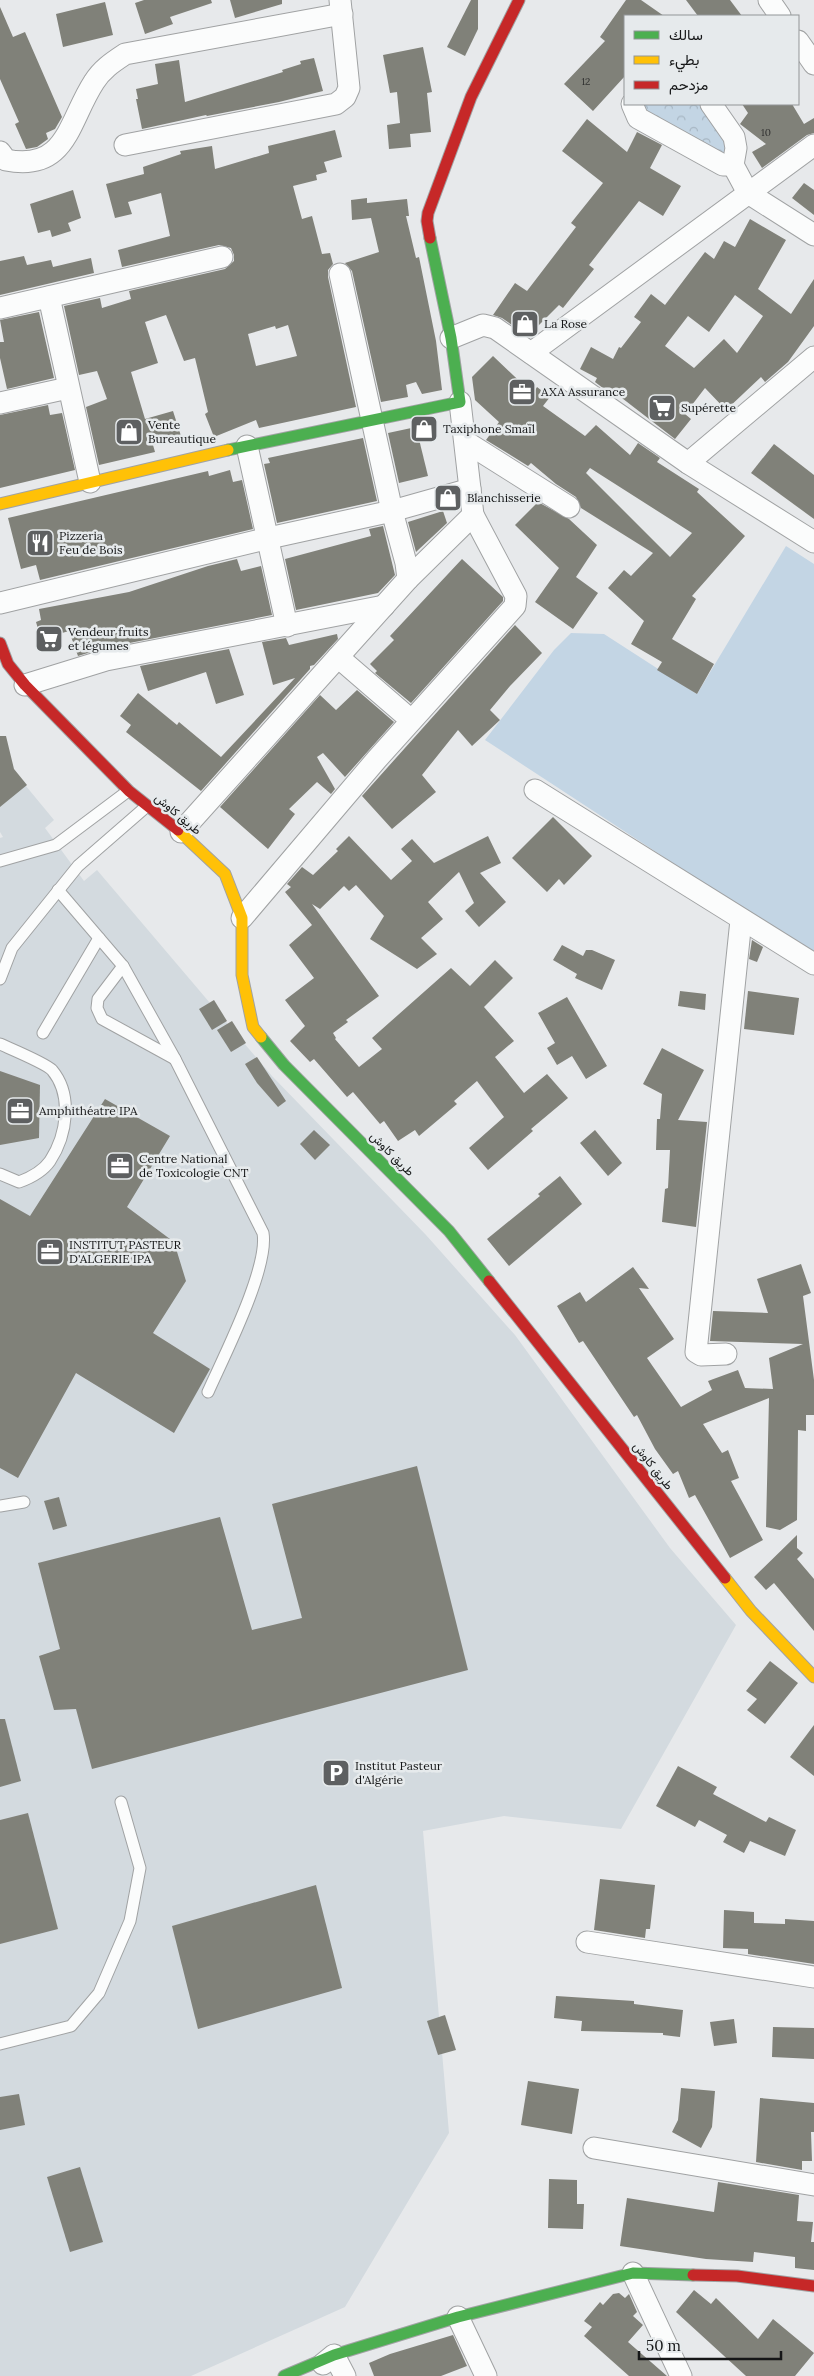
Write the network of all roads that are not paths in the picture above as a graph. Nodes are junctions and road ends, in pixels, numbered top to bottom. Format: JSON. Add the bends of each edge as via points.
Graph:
{"nodes":[{"id":1,"x":519,"y":0,"type":"edge"},
{"id":2,"x":769,"y":0,"type":"edge"},
{"id":3,"x":341,"y":7,"type":"edge"},
{"id":4,"x":779,"y":15,"type":"edge"},
{"id":5,"x":799,"y":42,"type":"edge"},
{"id":6,"x":814,"y":64,"type":"edge"},
{"id":7,"x":632,"y":105,"type":"edge"},
{"id":8,"x":712,"y":105,"type":"edge"},
{"id":9,"x":125,"y":146,"type":"dead end"},
{"id":10,"x":814,"y":146,"type":"edge"},
{"id":11,"x":0,"y":152,"type":"edge"},
{"id":12,"x":733,"y":165,"type":"junction"},
{"id":13,"x":748,"y":192,"type":"junction"},
{"id":14,"x":814,"y":236,"type":"edge"},
{"id":15,"x":222,"y":257,"type":"dead end"},
{"id":16,"x":340,"y":274,"type":"dead end"},
{"id":17,"x":49,"y":297,"type":"junction"},
{"id":18,"x":0,"y":308,"type":"edge"},
{"id":19,"x":451,"y":338,"type":"junction"},
{"id":20,"x":531,"y":353,"type":"junction"},
{"id":21,"x":814,"y":357,"type":"edge"},
{"id":22,"x":68,"y":388,"type":"junction"},
{"id":23,"x":460,"y":402,"type":"junction"},
{"id":24,"x":0,"y":403,"type":"edge"},
{"id":25,"x":372,"y":419,"type":"junction"},
{"id":26,"x":466,"y":442,"type":"junction"},
{"id":27,"x":247,"y":446,"type":"junction"},
{"id":28,"x":688,"y":463,"type":"junction"},
{"id":29,"x":90,"y":482,"type":"junction"},
{"id":30,"x":470,"y":489,"type":"junction"},
{"id":31,"x":0,"y":504,"type":"edge"},
{"id":32,"x":569,"y":507,"type":"dead end"},
{"id":33,"x":392,"y":511,"type":"junction"},
{"id":34,"x":473,"y":515,"type":"junction"},
{"id":35,"x":268,"y":538,"type":"junction"},
{"id":36,"x":814,"y":542,"type":"edge"},
{"id":37,"x":408,"y":579,"type":"junction"},
{"id":38,"x":0,"y":603,"type":"edge"},
{"id":39,"x":384,"y":606,"type":"junction"},
{"id":40,"x":287,"y":626,"type":"junction"},
{"id":41,"x":0,"y":643,"type":"edge"},
{"id":42,"x":338,"y":657,"type":"junction"},
{"id":43,"x":25,"y":685,"type":"junction"},
{"id":44,"x":411,"y":720,"type":"junction"},
{"id":45,"x":535,"y":790,"type":"dead end"},
{"id":46,"x":129,"y":791,"type":"junction"},
{"id":47,"x":147,"y":806,"type":"junction"},
{"id":48,"x":180,"y":832,"type":"junction"},
{"id":49,"x":0,"y":861,"type":"edge"},
{"id":50,"x":58,"y":890,"type":"junction"},
{"id":51,"x":242,"y":918,"type":"junction"},
{"id":52,"x":741,"y":920,"type":"junction"},
{"id":53,"x":98,"y":938,"type":"junction"},
{"id":54,"x":814,"y":964,"type":"edge"},
{"id":55,"x":123,"y":966,"type":"junction"},
{"id":56,"x":0,"y":979,"type":"edge"},
{"id":57,"x":43,"y":1033,"type":"dead end"},
{"id":58,"x":0,"y":1044,"type":"edge"},
{"id":59,"x":174,"y":1059,"type":"junction"},
{"id":60,"x":0,"y":1174,"type":"edge"},
{"id":61,"x":726,"y":1354,"type":"dead end"},
{"id":62,"x":208,"y":1392,"type":"dead end"},
{"id":63,"x":24,"y":1502,"type":"dead end"},
{"id":64,"x":0,"y":1506,"type":"edge"},
{"id":65,"x":814,"y":1677,"type":"edge"},
{"id":66,"x":122,"y":1802,"type":"dead end"},
{"id":67,"x":587,"y":1942,"type":"dead end"},
{"id":68,"x":814,"y":1977,"type":"edge"},
{"id":69,"x":0,"y":2044,"type":"edge"},
{"id":70,"x":594,"y":2148,"type":"dead end"},
{"id":71,"x":814,"y":2184,"type":"edge"},
{"id":72,"x":632,"y":2273,"type":"junction"},
{"id":73,"x":814,"y":2286,"type":"edge"},
{"id":74,"x":458,"y":2317,"type":"junction"},
{"id":75,"x":334,"y":2355,"type":"junction"},
{"id":76,"x":284,"y":2376,"type":"edge"},
{"id":77,"x":309,"y":2376,"type":"edge"},
{"id":78,"x":345,"y":2376,"type":"edge"},
{"id":79,"x":486,"y":2376,"type":"edge"},
{"id":80,"x":681,"y":2376,"type":"edge"}],
"edges":[{"from":1,"to":19,"type":"street","via":[[471,97],[428,213]]},
{"from":2,"to":4,"type":"street"},
{"from":3,"to":9,"type":"street","via":[[349,88],[345,97],[336,104]]},
{"from":3,"to":11,"type":"street","via":[[125,54],[106,66],[94,82],[58,149],[43,159],[24,164],[6,160]]},
{"from":5,"to":6,"type":"street"},
{"from":7,"to":12,"type":"street","via":[[638,118],[723,165]]},
{"from":8,"to":12,"type":"street","via":[[734,137]]},
{"from":10,"to":13,"type":"street"},
{"from":12,"to":13,"type":"street"},
{"from":13,"to":14,"type":"street"},
{"from":13,"to":20,"type":"street"},
{"from":15,"to":17,"type":"street"},
{"from":16,"to":25,"type":"street"},
{"from":17,"to":18,"type":"street"},
{"from":17,"to":22,"type":"street"},
{"from":19,"to":20,"type":"street","via":[[483,326],[495,328]]},
{"from":19,"to":23,"type":"street"},
{"from":20,"to":28,"type":"street"},
{"from":21,"to":28,"type":"street"},
{"from":22,"to":24,"type":"street"},
{"from":22,"to":29,"type":"street"},
{"from":23,"to":25,"type":"street"},
{"from":23,"to":26,"type":"street"},
{"from":25,"to":27,"type":"street"},
{"from":25,"to":33,"type":"street"},
{"from":26,"to":30,"type":"street"},
{"from":26,"to":32,"type":"street"},
{"from":27,"to":29,"type":"street"},
{"from":27,"to":35,"type":"street"},
{"from":28,"to":36,"type":"street"},
{"from":29,"to":31,"type":"street"},
{"from":30,"to":33,"type":"street"},
{"from":30,"to":34,"type":"street"},
{"from":33,"to":35,"type":"street"},
{"from":33,"to":37,"type":"street"},
{"from":34,"to":37,"type":"street"},
{"from":34,"to":44,"type":"street","via":[[516,596],[515,606]]},
{"from":35,"to":38,"type":"street"},
{"from":35,"to":40,"type":"street"},
{"from":37,"to":39,"type":"street"},
{"from":39,"to":40,"type":"street"},
{"from":39,"to":42,"type":"street"},
{"from":40,"to":43,"type":"street","via":[[106,660]]},
{"from":41,"to":43,"type":"street","name":"طريق كاوش","via":[[8,664]]},
{"from":42,"to":44,"type":"street"},
{"from":42,"to":48,"type":"street"},
{"from":43,"to":46,"type":"street","name":"طريق كاوش"},
{"from":44,"to":51,"type":"street"},
{"from":45,"to":52,"type":"street"},
{"from":46,"to":47,"type":"street","name":"طريق كاوش"},
{"from":46,"to":49,"type":"lane","via":[[56,845]]},
{"from":47,"to":48,"type":"street","name":"طريق كاوش"},
{"from":47,"to":50,"type":"lane","via":[[78,866]]},
{"from":48,"to":51,"type":"street","name":"طريق كاوش","via":[[225,874]]},
{"from":50,"to":53,"type":"lane"},
{"from":50,"to":56,"type":"lane","via":[[12,948]]},
{"from":51,"to":65,"type":"street","name":"طريق كاوش","via":[[242,975],[253,1028],[284,1065],[449,1231],[751,1611]]},
{"from":52,"to":54,"type":"street"},
{"from":52,"to":61,"type":"street","via":[[696,1352],[701,1355]]},
{"from":53,"to":55,"type":"lane"},
{"from":53,"to":57,"type":"lane"},
{"from":55,"to":59,"type":"lane"},
{"from":55,"to":59,"type":"lane","via":[[98,999],[97,1008],[102,1019]]},
{"from":58,"to":60,"type":"lane","via":[[51,1069],[65,1093],[65,1126],[50,1161],[32,1177],[19,1182]]},
{"from":59,"to":62,"type":"lane","via":[[260,1223],[265,1243],[256,1281]]},
{"from":63,"to":64,"type":"lane"},
{"from":66,"to":69,"type":"lane","via":[[140,1868],[130,1921],[99,1993],[71,2026]]},
{"from":67,"to":68,"type":"street"},
{"from":70,"to":71,"type":"street"},
{"from":72,"to":73,"type":"street","via":[[737,2276]]},
{"from":72,"to":74,"type":"street"},
{"from":72,"to":80,"type":"street"},
{"from":74,"to":75,"type":"street"},
{"from":74,"to":79,"type":"street"},
{"from":75,"to":76,"type":"street"},
{"from":75,"to":77,"type":"street"},
{"from":75,"to":78,"type":"street"}]}
